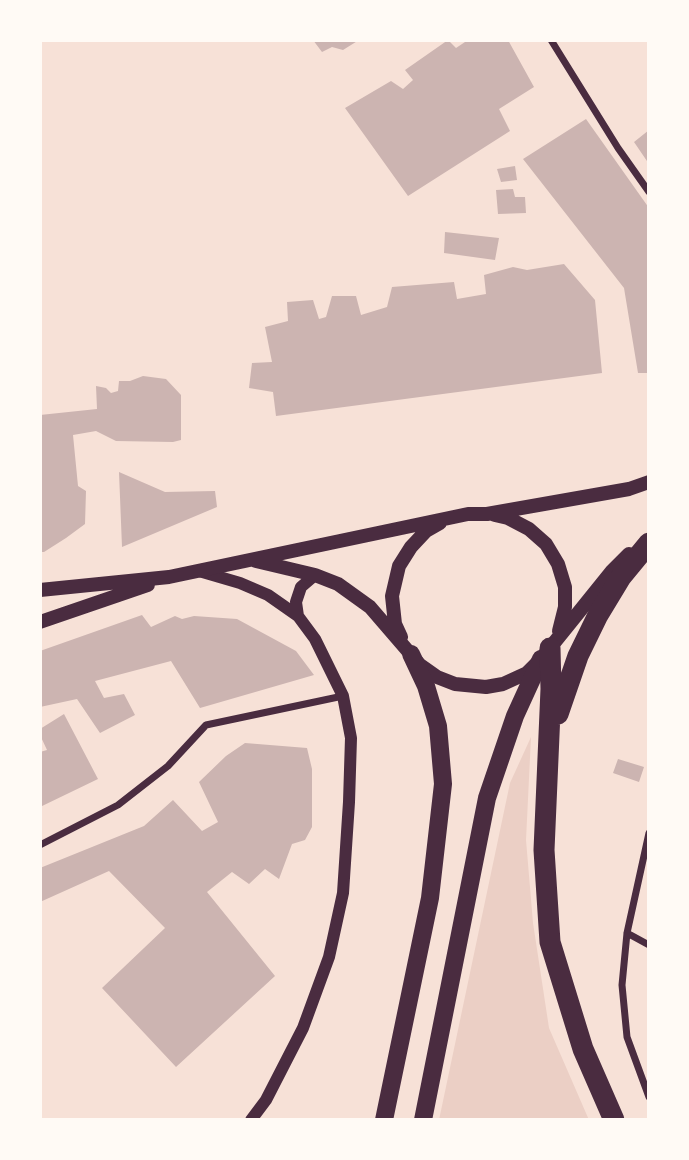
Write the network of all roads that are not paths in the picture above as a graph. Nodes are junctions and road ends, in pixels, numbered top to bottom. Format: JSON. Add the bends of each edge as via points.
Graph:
{"nodes":[{"id":1,"x":551,"y":40,"type":"edge"},
{"id":2,"x":649,"y":192,"type":"edge"},
{"id":3,"x":649,"y":482,"type":"edge"},
{"id":4,"x":468,"y":514,"type":"junction"},
{"id":5,"x":487,"y":514,"type":"junction"},
{"id":6,"x":649,"y":536,"type":"edge"},
{"id":7,"x":649,"y":543,"type":"edge"},
{"id":8,"x":251,"y":560,"type":"junction"},
{"id":9,"x":197,"y":571,"type":"junction"},
{"id":10,"x":315,"y":575,"type":"junction"},
{"id":11,"x":169,"y":577,"type":"junction"},
{"id":12,"x":40,"y":590,"type":"edge"},
{"id":13,"x":298,"y":616,"type":"junction"},
{"id":14,"x":40,"y":622,"type":"edge"},
{"id":15,"x":408,"y":650,"type":"junction"},
{"id":16,"x":548,"y":650,"type":"junction"},
{"id":17,"x":343,"y":696,"type":"junction"},
{"id":18,"x":548,"y":754,"type":"junction"},
{"id":19,"x":649,"y":833,"type":"edge"},
{"id":20,"x":40,"y":845,"type":"edge"},
{"id":21,"x":628,"y":933,"type":"junction"},
{"id":22,"x":649,"y":945,"type":"edge"},
{"id":23,"x":404,"y":1026,"type":"junction"},
{"id":24,"x":649,"y":1097,"type":"edge"},
{"id":25,"x":251,"y":1120,"type":"edge"},
{"id":26,"x":375,"y":1120,"type":"edge"},
{"id":27,"x":384,"y":1120,"type":"edge"},
{"id":28,"x":423,"y":1120,"type":"edge"},
{"id":29,"x":614,"y":1120,"type":"edge"}],
"edges":[{"from":1,"to":2,"type":"street"},
{"from":3,"to":5,"type":"main road"},
{"from":4,"to":5,"type":"main road"},
{"from":4,"to":8,"type":"main road"},
{"from":4,"to":15,"type":"main road","via":[[426,531],[400,566],[392,596],[395,624]]},
{"from":5,"to":16,"type":"main road","via":[[529,529],[546,544],[558,564],[565,607]]},
{"from":6,"to":16,"type":"main road","via":[[612,571]]},
{"from":7,"to":18,"type":"highway","via":[[598,614],[564,691]]},
{"from":8,"to":9,"type":"main road"},
{"from":8,"to":10,"type":"main road"},
{"from":9,"to":11,"type":"main road"},
{"from":9,"to":13,"type":"street","via":[[259,591]]},
{"from":10,"to":13,"type":"street","via":[[301,587]]},
{"from":10,"to":15,"type":"main road","via":[[338,584],[370,607]]},
{"from":11,"to":12,"type":"main road"},
{"from":11,"to":14,"type":"main road"},
{"from":13,"to":17,"type":"street","via":[[315,639]]},
{"from":15,"to":16,"type":"main road","via":[[437,677],[468,687],[503,684],[527,673]]},
{"from":15,"to":23,"type":"main road","via":[[426,686],[438,726],[443,784],[430,898]]},
{"from":16,"to":18,"type":"highway"},
{"from":16,"to":28,"type":"main road","via":[[514,716],[487,798]]},
{"from":17,"to":20,"type":"street","via":[[206,725],[169,766],[118,805]]},
{"from":17,"to":25,"type":"street","via":[[351,738],[343,893],[329,957],[303,1028]]},
{"from":18,"to":29,"type":"highway","via":[[544,850],[550,942],[583,1049]]},
{"from":19,"to":21,"type":"street"},
{"from":21,"to":22,"type":"street"},
{"from":21,"to":24,"type":"street","via":[[622,985],[627,1037]]},
{"from":23,"to":26,"type":"main road"},
{"from":23,"to":27,"type":"main road"}]}
